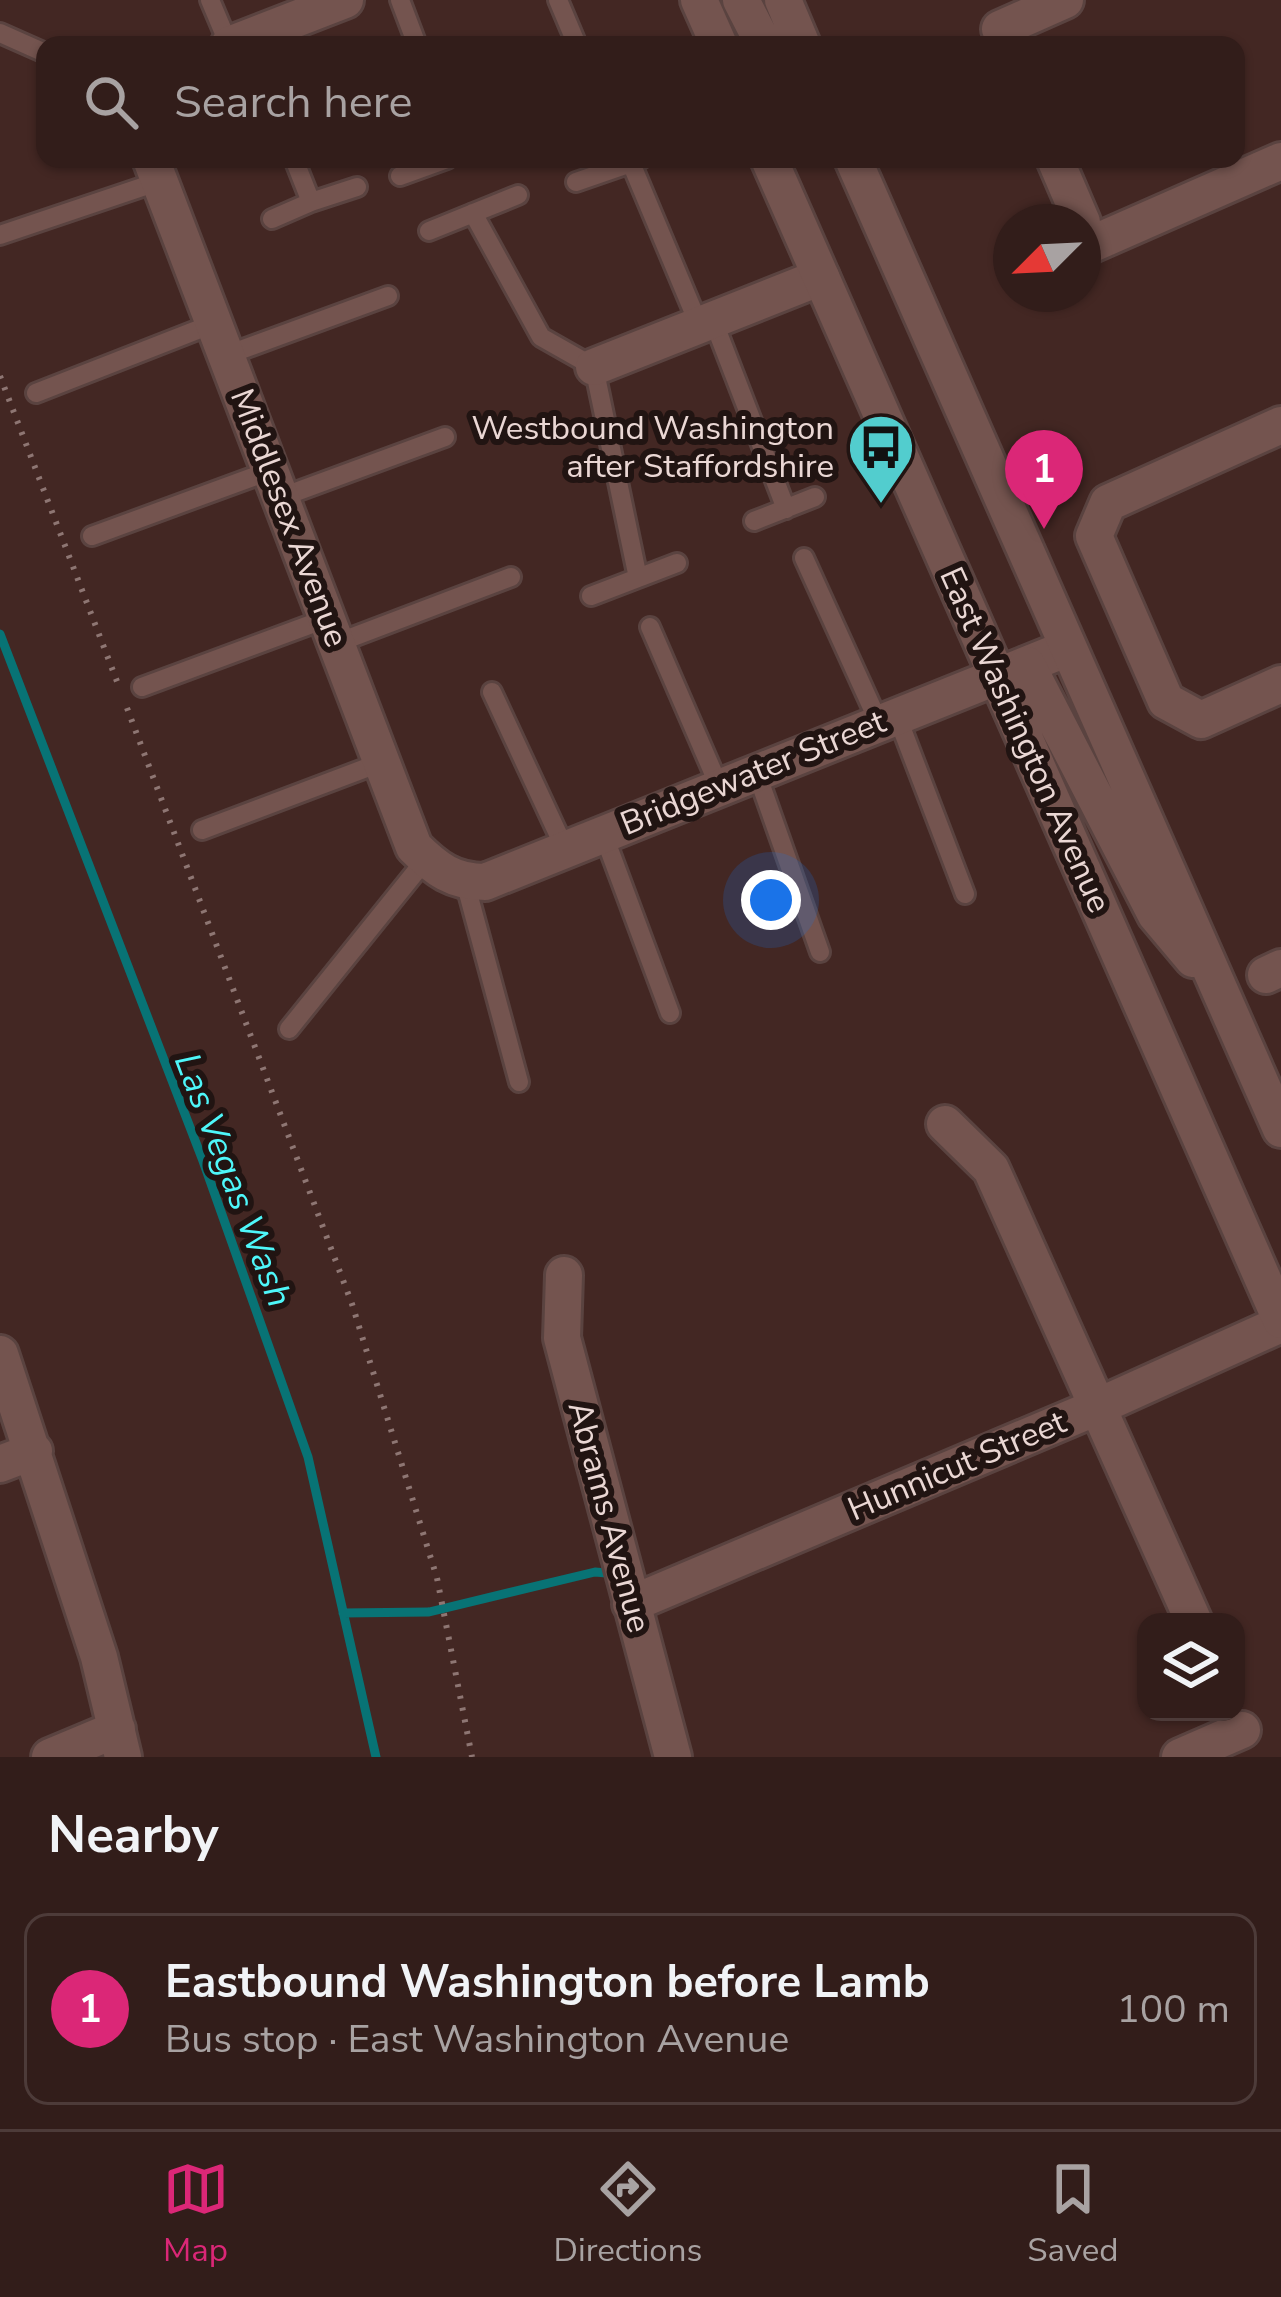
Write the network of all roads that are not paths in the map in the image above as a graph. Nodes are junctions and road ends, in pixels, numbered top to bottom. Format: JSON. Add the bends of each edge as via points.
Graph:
{"nodes":[{"id":1,"x":210,"y":0,"type":"edge"},
{"id":2,"x":345,"y":0,"type":"edge"},
{"id":3,"x":400,"y":0,"type":"edge"},
{"id":4,"x":558,"y":0,"type":"edge"},
{"id":5,"x":700,"y":0,"type":"edge"},
{"id":6,"x":741,"y":0,"type":"edge"},
{"id":7,"x":782,"y":0,"type":"edge"},
{"id":8,"x":1064,"y":0,"type":"edge"},
{"id":9,"x":998,"y":25,"type":"edge"},
{"id":10,"x":0,"y":33,"type":"edge"},
{"id":11,"x":234,"y":36,"type":"edge"},
{"id":12,"x":256,"y":36,"type":"edge"},
{"id":13,"x":414,"y":36,"type":"edge"},
{"id":14,"x":573,"y":36,"type":"edge"},
{"id":15,"x":715,"y":36,"type":"edge"},
{"id":16,"x":759,"y":36,"type":"edge"},
{"id":17,"x":798,"y":36,"type":"edge"},
{"id":18,"x":36,"y":49,"type":"edge"},
{"id":19,"x":1281,"y":161,"type":"edge"},
{"id":20,"x":298,"y":168,"type":"edge"},
{"id":21,"x":422,"y":168,"type":"edge"},
{"id":22,"x":616,"y":168,"type":"edge"},
{"id":23,"x":639,"y":168,"type":"edge"},
{"id":24,"x":773,"y":168,"type":"edge"},
{"id":25,"x":843,"y":168,"type":"edge"},
{"id":26,"x":857,"y":168,"type":"edge"},
{"id":27,"x":1059,"y":168,"type":"edge"},
{"id":28,"x":156,"y":170,"type":"edge"},
{"id":29,"x":400,"y":176,"type":"dead end"},
{"id":30,"x":576,"y":182,"type":"dead end"},
{"id":31,"x":357,"y":187,"type":"dead end"},
{"id":32,"x":518,"y":195,"type":"dead end"},
{"id":33,"x":311,"y":202,"type":"junction"},
{"id":34,"x":1073,"y":204,"type":"edge"},
{"id":35,"x":473,"y":213,"type":"junction"},
{"id":36,"x":878,"y":217,"type":"junction"},
{"id":37,"x":272,"y":219,"type":"dead end"},
{"id":38,"x":1101,"y":229,"type":"edge"},
{"id":39,"x":429,"y":231,"type":"dead end"},
{"id":40,"x":0,"y":235,"type":"edge"},
{"id":41,"x":821,"y":278,"type":"junction"},
{"id":42,"x":388,"y":296,"type":"dead end"},
{"id":43,"x":706,"y":322,"type":"junction"},
{"id":44,"x":221,"y":339,"type":"junction"},
{"id":45,"x":594,"y":367,"type":"junction"},
{"id":46,"x":36,"y":393,"type":"dead end"},
{"id":47,"x":1281,"y":424,"type":"edge"},
{"id":48,"x":445,"y":437,"type":"dead end"},
{"id":49,"x":277,"y":483,"type":"junction"},
{"id":50,"x":815,"y":496,"type":"dead end"},
{"id":51,"x":786,"y":509,"type":"junction"},
{"id":52,"x":754,"y":521,"type":"dead end"},
{"id":53,"x":92,"y":536,"type":"dead end"},
{"id":54,"x":804,"y":558,"type":"dead end"},
{"id":55,"x":677,"y":563,"type":"dead end"},
{"id":56,"x":511,"y":577,"type":"dead end"},
{"id":57,"x":638,"y":578,"type":"junction"},
{"id":58,"x":591,"y":596,"type":"dead end"},
{"id":59,"x":650,"y":627,"type":"dead end"},
{"id":60,"x":332,"y":630,"type":"junction"},
{"id":61,"x":1069,"y":647,"type":"junction"},
{"id":62,"x":1012,"y":671,"type":"junction"},
{"id":63,"x":1281,"y":684,"type":"edge"},
{"id":64,"x":142,"y":687,"type":"dead end"},
{"id":65,"x":492,"y":692,"type":"dead end"},
{"id":66,"x":888,"y":719,"type":"junction"},
{"id":67,"x":382,"y":762,"type":"junction"},
{"id":68,"x":756,"y":771,"type":"junction"},
{"id":69,"x":719,"y":786,"type":"junction"},
{"id":70,"x":202,"y":830,"type":"dead end"},
{"id":71,"x":603,"y":833,"type":"junction"},
{"id":72,"x":565,"y":849,"type":"junction"},
{"id":73,"x":442,"y":870,"type":"junction"},
{"id":74,"x":965,"y":894,"type":"dead end"},
{"id":75,"x":820,"y":952,"type":"dead end"},
{"id":76,"x":1222,"y":994,"type":"junction"},
{"id":77,"x":670,"y":1012,"type":"dead end"},
{"id":78,"x":289,"y":1029,"type":"dead end"},
{"id":79,"x":519,"y":1082,"type":"dead end"},
{"id":80,"x":945,"y":1124,"type":"dead end"},
{"id":81,"x":1281,"y":1129,"type":"edge"},
{"id":82,"x":564,"y":1275,"type":"dead end"},
{"id":83,"x":1281,"y":1322,"type":"edge"},
{"id":84,"x":0,"y":1354,"type":"edge"},
{"id":85,"x":1097,"y":1407,"type":"junction"},
{"id":86,"x":17,"y":1458,"type":"edge"},
{"id":87,"x":631,"y":1604,"type":"junction"},
{"id":88,"x":1190,"y":1613,"type":"edge"},
{"id":89,"x":1244,"y":1733,"type":"edge"},
{"id":90,"x":120,"y":1743,"type":"edge"},
{"id":91,"x":50,"y":1757,"type":"edge"},
{"id":92,"x":673,"y":1757,"type":"edge"},
{"id":93,"x":1180,"y":1757,"type":"edge"}],
"edges":[{"from":1,"to":11,"type":"lane"},
{"from":2,"to":12,"type":"street"},
{"from":3,"to":13,"type":"lane"},
{"from":4,"to":14,"type":"lane"},
{"from":5,"to":15,"type":"street"},
{"from":6,"to":16,"type":"street"},
{"from":7,"to":17,"type":"street"},
{"from":8,"to":9,"type":"street"},
{"from":10,"to":18,"type":"lane"},
{"from":19,"to":38,"type":"street"},
{"from":20,"to":33,"type":"lane"},
{"from":21,"to":29,"type":"lane"},
{"from":22,"to":30,"type":"lane"},
{"from":23,"to":43,"type":"lane"},
{"from":24,"to":41,"type":"street","name":"East Washington Avenue"},
{"from":25,"to":36,"type":"street"},
{"from":26,"to":36,"type":"street"},
{"from":27,"to":34,"type":"street"},
{"from":28,"to":40,"type":"lane"},
{"from":28,"to":44,"type":"street","name":"Middlesex Avenue"},
{"from":31,"to":33,"type":"lane"},
{"from":32,"to":35,"type":"lane"},
{"from":33,"to":37,"type":"lane"},
{"from":35,"to":39,"type":"lane"},
{"from":35,"to":45,"type":"lane","via":[[541,337]]},
{"from":36,"to":61,"type":"street"},
{"from":41,"to":43,"type":"street"},
{"from":41,"to":62,"type":"street","name":"East Washington Avenue"},
{"from":42,"to":44,"type":"lane"},
{"from":43,"to":45,"type":"street"},
{"from":43,"to":51,"type":"lane"},
{"from":44,"to":46,"type":"lane"},
{"from":44,"to":49,"type":"street","name":"Middlesex Avenue"},
{"from":45,"to":57,"type":"lane"},
{"from":47,"to":63,"type":"street","via":[[1108,503],[1094,536],[1166,701],[1201,720]]},
{"from":48,"to":49,"type":"lane"},
{"from":49,"to":53,"type":"lane"},
{"from":49,"to":60,"type":"street","name":"Middlesex Avenue"},
{"from":50,"to":51,"type":"lane"},
{"from":51,"to":52,"type":"lane"},
{"from":54,"to":66,"type":"lane"},
{"from":55,"to":57,"type":"lane"},
{"from":56,"to":60,"type":"lane"},
{"from":57,"to":58,"type":"lane"},
{"from":59,"to":69,"type":"lane"},
{"from":60,"to":64,"type":"lane"},
{"from":60,"to":67,"type":"street","name":"Middlesex Avenue"},
{"from":61,"to":62,"type":"street","name":"Bridgewater Street"},
{"from":61,"to":76,"type":"street"},
{"from":62,"to":66,"type":"street","name":"Bridgewater Street"},
{"from":62,"to":76,"type":"street","via":[[1052,720],[1156,915]]},
{"from":62,"to":83,"type":"street","name":"East Washington Avenue"},
{"from":65,"to":72,"type":"lane"},
{"from":66,"to":68,"type":"street","name":"Bridgewater Street"},
{"from":66,"to":74,"type":"lane"},
{"from":67,"to":70,"type":"lane"},
{"from":67,"to":73,"type":"street","name":"Middlesex Avenue","via":[[414,847]]},
{"from":68,"to":69,"type":"street","name":"Bridgewater Street"},
{"from":68,"to":75,"type":"lane"},
{"from":69,"to":71,"type":"street","name":"Bridgewater Street"},
{"from":71,"to":72,"type":"street","name":"Bridgewater Street"},
{"from":71,"to":77,"type":"lane"},
{"from":72,"to":73,"type":"street","name":"Bridgewater Street","via":[[485,882]]},
{"from":73,"to":78,"type":"lane"},
{"from":73,"to":79,"type":"lane"},
{"from":76,"to":81,"type":"street"},
{"from":80,"to":85,"type":"street","via":[[991,1169]]},
{"from":82,"to":87,"type":"street","name":"Abrams Avenue","via":[[562,1338]]},
{"from":83,"to":85,"type":"street","name":"Hunnicut Street"},
{"from":84,"to":86,"type":"street"},
{"from":85,"to":87,"type":"street","name":"Hunnicut Street"},
{"from":85,"to":88,"type":"street"},
{"from":86,"to":90,"type":"street","via":[[99,1657]]},
{"from":87,"to":92,"type":"street","name":"Abrams Avenue"},
{"from":89,"to":93,"type":"street"},
{"from":90,"to":91,"type":"street"}]}
